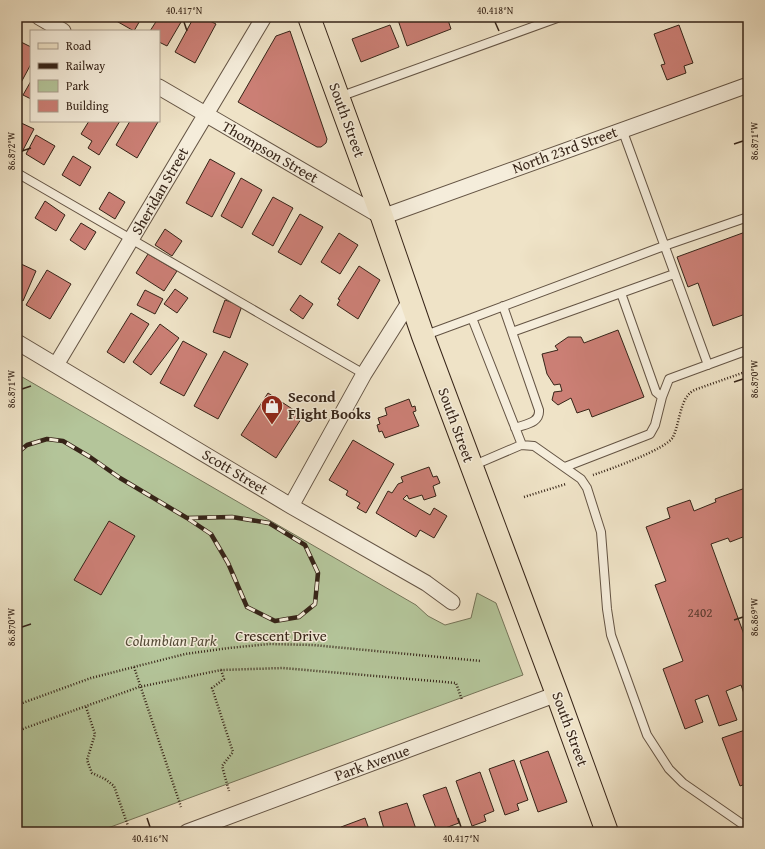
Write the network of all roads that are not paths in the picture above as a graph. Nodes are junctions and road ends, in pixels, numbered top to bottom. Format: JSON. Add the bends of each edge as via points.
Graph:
{"nodes":[{"id":1,"x":39,"y":17,"type":"edge"},
{"id":2,"x":264,"y":17,"type":"edge"},
{"id":3,"x":309,"y":17,"type":"edge"},
{"id":4,"x":560,"y":17,"type":"edge"},
{"id":5,"x":61,"y":30,"type":"edge"},
{"id":6,"x":748,"y":85,"type":"edge"},
{"id":7,"x":160,"y":88,"type":"edge"},
{"id":8,"x":338,"y":97,"type":"junction"},
{"id":9,"x":205,"y":114,"type":"junction"},
{"id":10,"x":622,"y":130,"type":"junction"},
{"id":11,"x":17,"y":173,"type":"edge"},
{"id":12,"x":382,"y":216,"type":"junction"},
{"id":13,"x":748,"y":217,"type":"edge"},
{"id":14,"x":132,"y":238,"type":"junction"},
{"id":15,"x":664,"y":246,"type":"junction"},
{"id":16,"x":674,"y":274,"type":"junction"},
{"id":17,"x":621,"y":293,"type":"junction"},
{"id":18,"x":410,"y":301,"type":"junction"},
{"id":19,"x":503,"y":306,"type":"junction"},
{"id":20,"x":472,"y":318,"type":"junction"},
{"id":21,"x":512,"y":332,"type":"junction"},
{"id":22,"x":423,"y":336,"type":"junction"},
{"id":23,"x":17,"y":342,"type":"edge"},
{"id":24,"x":748,"y":350,"type":"edge"},
{"id":25,"x":56,"y":365,"type":"junction"},
{"id":26,"x":708,"y":365,"type":"junction"},
{"id":27,"x":364,"y":374,"type":"junction"},
{"id":28,"x":662,"y":397,"type":"junction"},
{"id":29,"x":515,"y":428,"type":"junction"},
{"id":30,"x":522,"y":445,"type":"junction"},
{"id":31,"x":471,"y":466,"type":"junction"},
{"id":32,"x":565,"y":467,"type":"junction"},
{"id":33,"x":291,"y":506,"type":"junction"},
{"id":34,"x":452,"y":602,"type":"dead end"},
{"id":35,"x":557,"y":694,"type":"junction"},
{"id":36,"x":748,"y":828,"type":"edge"},
{"id":37,"x":188,"y":832,"type":"edge"},
{"id":38,"x":608,"y":832,"type":"edge"}],
"edges":[{"from":1,"to":5,"type":"street"},
{"from":2,"to":9,"type":"street","name":"Sheridan Street"},
{"from":3,"to":8,"type":"main road","name":"South Street"},
{"from":4,"to":8,"type":"lane"},
{"from":6,"to":10,"type":"street","name":"North 23rd Street"},
{"from":7,"to":9,"type":"street","name":"Thompson Street"},
{"from":8,"to":12,"type":"main road","name":"South Street"},
{"from":9,"to":12,"type":"street","name":"Thompson Street"},
{"from":9,"to":14,"type":"street","name":"Sheridan Street"},
{"from":10,"to":12,"type":"street","name":"North 23rd Street"},
{"from":10,"to":15,"type":"lane"},
{"from":11,"to":14,"type":"lane"},
{"from":12,"to":18,"type":"main road","name":"South Street"},
{"from":13,"to":15,"type":"lane"},
{"from":14,"to":25,"type":"street","name":"Sheridan Street"},
{"from":14,"to":27,"type":"lane"},
{"from":15,"to":16,"type":"lane"},
{"from":15,"to":19,"type":"lane"},
{"from":16,"to":17,"type":"lane"},
{"from":16,"to":26,"type":"lane"},
{"from":17,"to":21,"type":"lane"},
{"from":17,"to":28,"type":"lane","via":[[656,392]]},
{"from":18,"to":22,"type":"main road","name":"South Street"},
{"from":18,"to":27,"type":"street"},
{"from":19,"to":20,"type":"lane"},
{"from":19,"to":21,"type":"lane"},
{"from":20,"to":22,"type":"lane"},
{"from":20,"to":29,"type":"lane"},
{"from":21,"to":29,"type":"lane","via":[[540,415],[536,420]]},
{"from":22,"to":31,"type":"main road","name":"South Street"},
{"from":23,"to":25,"type":"street","name":"Scott Street"},
{"from":24,"to":26,"type":"lane"},
{"from":25,"to":33,"type":"street","name":"Scott Street"},
{"from":26,"to":28,"type":"lane","via":[[669,379]]},
{"from":27,"to":33,"type":"street"},
{"from":28,"to":32,"type":"lane","via":[[650,434]]},
{"from":29,"to":30,"type":"lane"},
{"from":30,"to":31,"type":"lane"},
{"from":30,"to":32,"type":"lane","via":[[534,446]]},
{"from":31,"to":35,"type":"main road","name":"South Street"},
{"from":32,"to":36,"type":"lane","via":[[579,477],[587,488],[601,532],[611,635],[647,735],[669,769],[683,783]]},
{"from":33,"to":34,"type":"street","name":"Scott Street","via":[[426,583]]},
{"from":35,"to":37,"type":"street","name":"Park Avenue"},
{"from":35,"to":38,"type":"main road","name":"South Street"}]}
